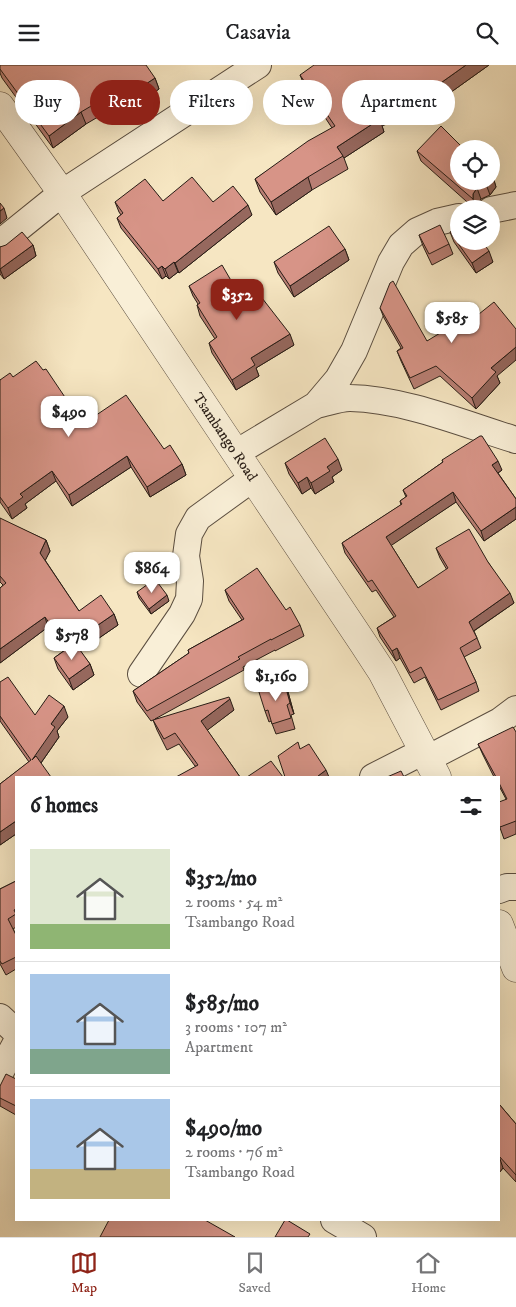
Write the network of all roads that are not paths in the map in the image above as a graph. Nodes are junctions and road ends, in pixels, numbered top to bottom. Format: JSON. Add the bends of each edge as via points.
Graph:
{"nodes":[{"id":1,"x":258,"y":65,"type":"edge"},
{"id":2,"x":0,"y":106,"type":"edge"},
{"id":3,"x":62,"y":193,"type":"junction"},
{"id":4,"x":516,"y":205,"type":"edge"},
{"id":5,"x":500,"y":208,"type":"edge"},
{"id":6,"x":450,"y":219,"type":"edge"},
{"id":7,"x":0,"y":243,"type":"edge"},
{"id":8,"x":316,"y":405,"type":"junction"},
{"id":9,"x":516,"y":440,"type":"edge"},
{"id":10,"x":236,"y":453,"type":"junction"},
{"id":11,"x":253,"y":478,"type":"junction"},
{"id":12,"x":141,"y":674,"type":"dead end"},
{"id":13,"x":516,"y":709,"type":"edge"},
{"id":14,"x":429,"y":763,"type":"edge"},
{"id":15,"x":378,"y":776,"type":"edge"},
{"id":16,"x":516,"y":887,"type":"edge"},
{"id":17,"x":500,"y":890,"type":"edge"},
{"id":18,"x":500,"y":927,"type":"edge"},
{"id":19,"x":516,"y":968,"type":"edge"},
{"id":20,"x":0,"y":1017,"type":"edge"},
{"id":21,"x":15,"y":1031,"type":"edge"},
{"id":22,"x":15,"y":1045,"type":"edge"},
{"id":23,"x":0,"y":1073,"type":"edge"},
{"id":24,"x":336,"y":1221,"type":"edge"},
{"id":25,"x":363,"y":1237,"type":"edge"}],
"edges":[{"from":1,"to":3,"type":"street"},
{"from":2,"to":3,"type":"street","name":"Tsambango Road"},
{"from":3,"to":7,"type":"street"},
{"from":3,"to":10,"type":"street","name":"Tsambango Road"},
{"from":4,"to":5,"type":"street"},
{"from":6,"to":8,"type":"street","via":[[417,231],[401,245],[354,351],[338,379]]},
{"from":8,"to":9,"type":"street","via":[[348,398],[382,401]]},
{"from":8,"to":10,"type":"street"},
{"from":10,"to":11,"type":"street","name":"Tsambango Road"},
{"from":11,"to":12,"type":"street","via":[[198,518],[189,534],[186,556],[189,599]]},
{"from":11,"to":14,"type":"street","name":"Tsambango Road","via":[[382,672]]},
{"from":13,"to":14,"type":"street"},
{"from":14,"to":15,"type":"street"},
{"from":16,"to":17,"type":"street"},
{"from":18,"to":19,"type":"street"},
{"from":20,"to":21,"type":"street"},
{"from":22,"to":23,"type":"street"},
{"from":24,"to":25,"type":"street"}]}
